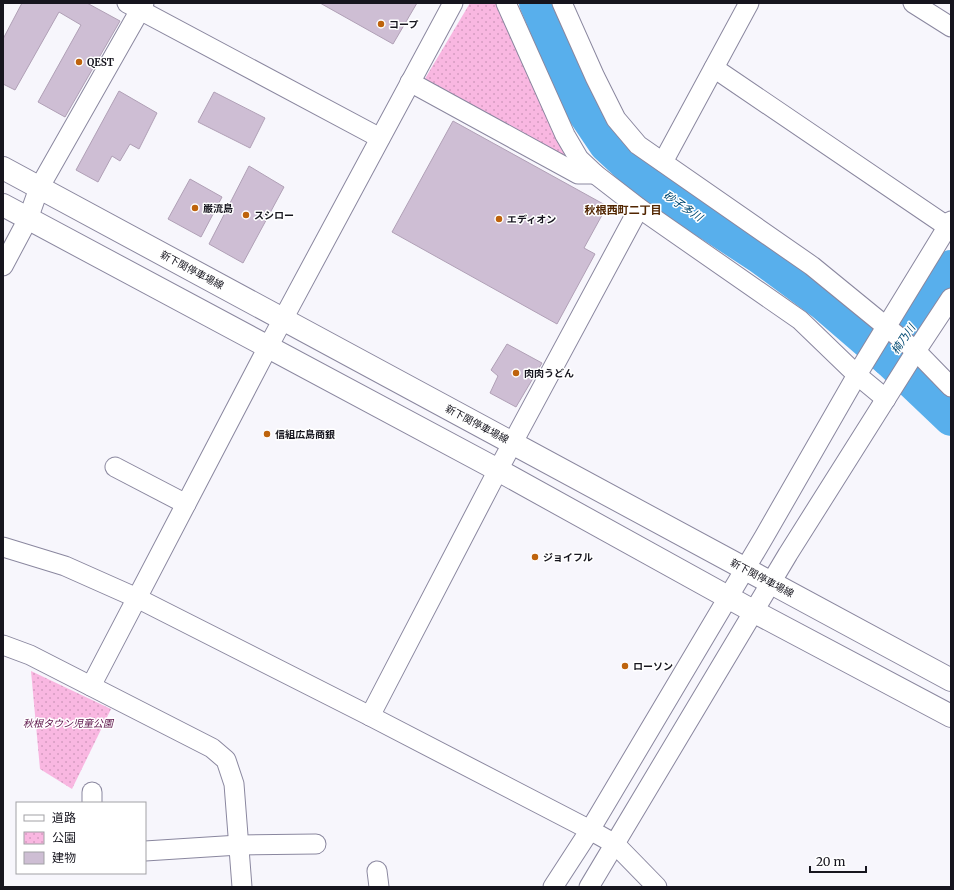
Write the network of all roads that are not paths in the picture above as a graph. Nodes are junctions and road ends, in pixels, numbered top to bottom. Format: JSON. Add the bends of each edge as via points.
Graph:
{"nodes":[{"id":1,"x":453,"y":3,"type":"edge"},
{"id":2,"x":506,"y":3,"type":"edge"},
{"id":3,"x":562,"y":3,"type":"edge"},
{"id":4,"x":749,"y":3,"type":"edge"},
{"id":5,"x":913,"y":3,"type":"edge"},
{"id":6,"x":137,"y":5,"type":"edge"},
{"id":7,"x":951,"y":26,"type":"edge"},
{"id":8,"x":714,"y":68,"type":"junction"},
{"id":9,"x":410,"y":82,"type":"junction"},
{"id":10,"x":380,"y":138,"type":"junction"},
{"id":11,"x":663,"y":162,"type":"junction"},
{"id":12,"x":3,"y":168,"type":"edge"},
{"id":13,"x":595,"y":174,"type":"junction"},
{"id":14,"x":39,"y":188,"type":"junction"},
{"id":15,"x":3,"y":205,"type":"edge"},
{"id":16,"x":639,"y":208,"type":"junction"},
{"id":17,"x":28,"y":219,"type":"junction"},
{"id":18,"x":950,"y":226,"type":"edge"},
{"id":19,"x":3,"y":266,"type":"edge"},
{"id":20,"x":951,"y":298,"type":"edge"},
{"id":21,"x":283,"y":319,"type":"junction"},
{"id":22,"x":887,"y":331,"type":"junction"},
{"id":23,"x":268,"y":347,"type":"junction"},
{"id":24,"x":913,"y":353,"type":"junction"},
{"id":25,"x":860,"y":371,"type":"junction"},
{"id":26,"x":951,"y":387,"type":"edge"},
{"id":27,"x":887,"y":396,"type":"junction"},
{"id":28,"x":513,"y":444,"type":"junction"},
{"id":29,"x":115,"y":467,"type":"dead end"},
{"id":30,"x":498,"y":470,"type":"junction"},
{"id":31,"x":186,"y":504,"type":"junction"},
{"id":32,"x":3,"y":547,"type":"edge"},
{"id":33,"x":744,"y":569,"type":"junction"},
{"id":34,"x":771,"y":583,"type":"junction"},
{"id":35,"x":728,"y":597,"type":"junction"},
{"id":36,"x":137,"y":598,"type":"junction"},
{"id":37,"x":753,"y":611,"type":"junction"},
{"id":38,"x":3,"y":645,"type":"edge"},
{"id":39,"x":951,"y":680,"type":"edge"},
{"id":40,"x":91,"y":686,"type":"junction"},
{"id":41,"x":370,"y":716,"type":"junction"},
{"id":42,"x":951,"y":716,"type":"edge"},
{"id":43,"x":590,"y":830,"type":"junction"},
{"id":44,"x":316,"y":844,"type":"dead end"},
{"id":45,"x":615,"y":844,"type":"junction"},
{"id":46,"x":239,"y":845,"type":"junction"},
{"id":47,"x":146,"y":851,"type":"edge"},
{"id":48,"x":242,"y":887,"type":"edge"},
{"id":49,"x":553,"y":887,"type":"edge"},
{"id":50,"x":589,"y":887,"type":"edge"},
{"id":51,"x":657,"y":887,"type":"edge"}],
"edges":[{"from":1,"to":9,"type":"street"},
{"from":2,"to":13,"type":"street","via":[[565,135],[579,159]]},
{"from":3,"to":11,"type":"street","via":[[616,119],[638,145]]},
{"from":4,"to":8,"type":"street"},
{"from":5,"to":7,"type":"street"},
{"from":6,"to":10,"type":"street"},
{"from":6,"to":14,"type":"street"},
{"from":8,"to":11,"type":"street"},
{"from":8,"to":18,"type":"street"},
{"from":9,"to":10,"type":"street"},
{"from":9,"to":13,"type":"street","via":[[578,174]]},
{"from":10,"to":21,"type":"street"},
{"from":11,"to":22,"type":"street","via":[[812,266]]},
{"from":12,"to":14,"type":"main road","name":"新下関停車場線"},
{"from":13,"to":16,"type":"street"},
{"from":14,"to":17,"type":"street"},
{"from":14,"to":21,"type":"main road","name":"新下関停車場線"},
{"from":15,"to":17,"type":"main road"},
{"from":16,"to":25,"type":"street","via":[[800,320]]},
{"from":16,"to":28,"type":"street"},
{"from":17,"to":19,"type":"street"},
{"from":17,"to":23,"type":"main road"},
{"from":18,"to":22,"type":"street"},
{"from":20,"to":24,"type":"street"},
{"from":21,"to":23,"type":"street"},
{"from":21,"to":28,"type":"main road","name":"新下関停車場線"},
{"from":22,"to":24,"type":"street"},
{"from":22,"to":25,"type":"street"},
{"from":23,"to":30,"type":"main road"},
{"from":23,"to":31,"type":"street"},
{"from":24,"to":26,"type":"street"},
{"from":24,"to":27,"type":"street"},
{"from":25,"to":27,"type":"street"},
{"from":25,"to":33,"type":"street"},
{"from":27,"to":34,"type":"street"},
{"from":28,"to":30,"type":"street"},
{"from":28,"to":33,"type":"main road","name":"新下関停車場線"},
{"from":29,"to":31,"type":"street"},
{"from":30,"to":35,"type":"main road"},
{"from":30,"to":41,"type":"street"},
{"from":31,"to":36,"type":"street"},
{"from":32,"to":36,"type":"street","via":[[65,566]]},
{"from":33,"to":34,"type":"main road","name":"新下関停車場線"},
{"from":33,"to":35,"type":"street"},
{"from":34,"to":37,"type":"street"},
{"from":34,"to":39,"type":"main road","name":"新下関停車場線"},
{"from":35,"to":37,"type":"main road"},
{"from":35,"to":43,"type":"street"},
{"from":36,"to":40,"type":"street"},
{"from":36,"to":41,"type":"street"},
{"from":37,"to":42,"type":"main road"},
{"from":37,"to":45,"type":"street"},
{"from":38,"to":40,"type":"street","via":[[30,655]]},
{"from":40,"to":46,"type":"street","via":[[212,748],[226,760],[234,784]]},
{"from":41,"to":43,"type":"street"},
{"from":43,"to":45,"type":"street"},
{"from":43,"to":49,"type":"street"},
{"from":44,"to":46,"type":"street"},
{"from":45,"to":50,"type":"street"},
{"from":45,"to":51,"type":"street"},
{"from":46,"to":47,"type":"street"},
{"from":46,"to":48,"type":"street"}]}
